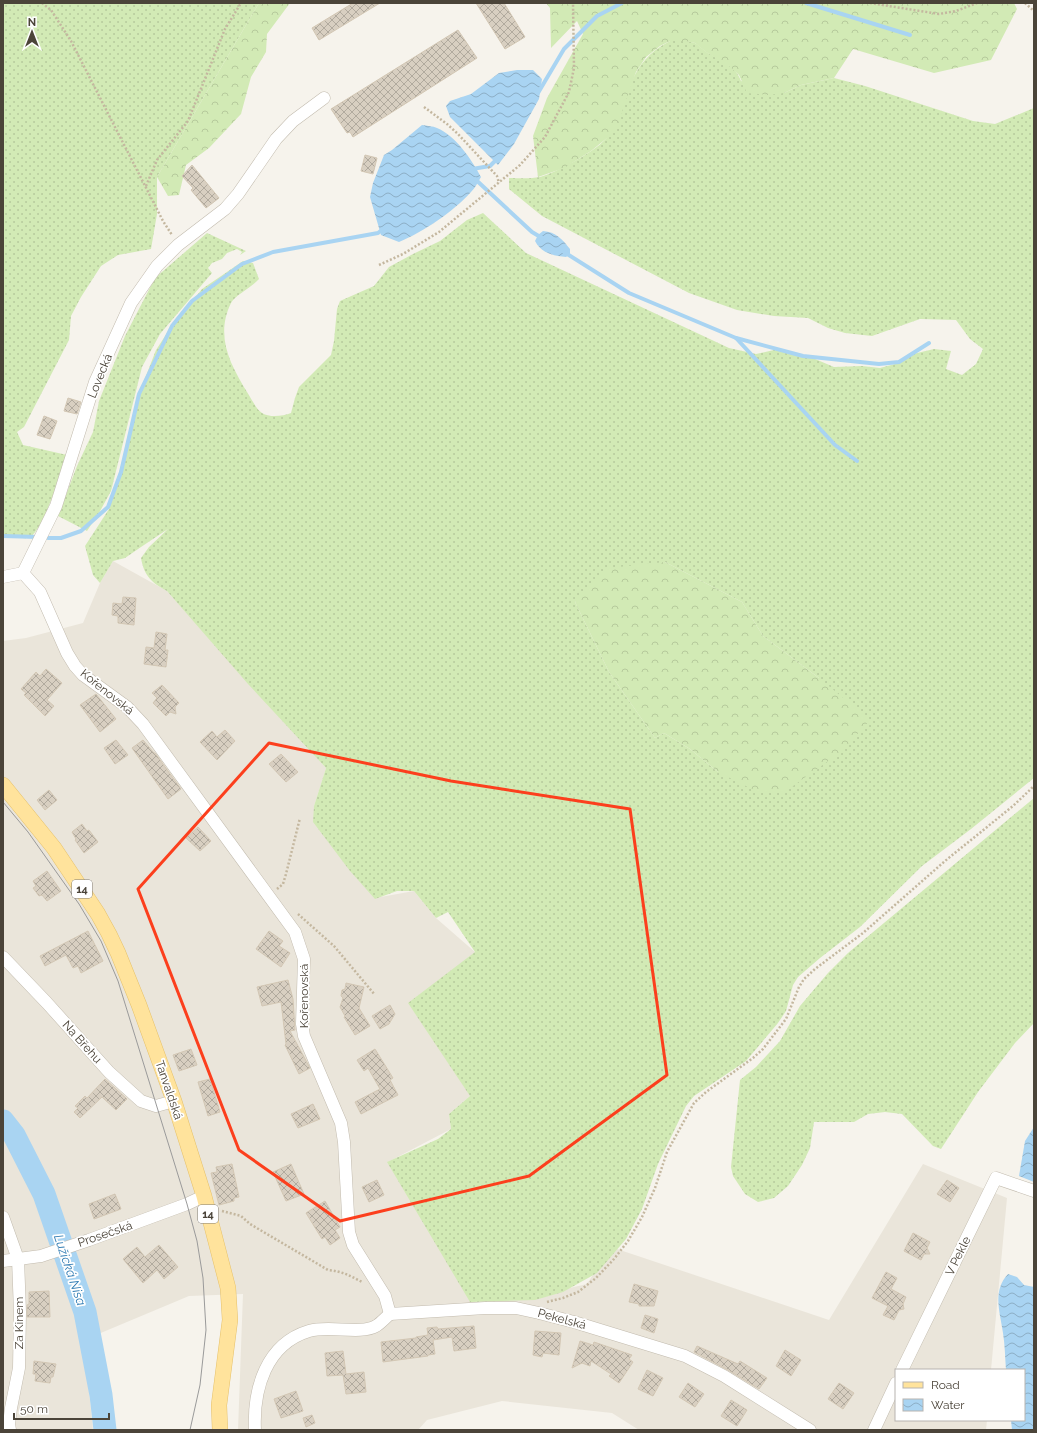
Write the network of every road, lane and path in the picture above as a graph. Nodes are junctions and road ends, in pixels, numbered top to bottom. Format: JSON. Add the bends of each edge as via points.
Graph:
{"nodes":[{"id":1,"x":42,"y":3,"type":"edge"},
{"id":2,"x":241,"y":3,"type":"edge"},
{"id":3,"x":573,"y":3,"type":"edge"},
{"id":4,"x":870,"y":3,"type":"edge"},
{"id":5,"x":977,"y":3,"type":"edge"},
{"id":6,"x":1025,"y":3,"type":"edge"},
{"id":7,"x":1034,"y":11,"type":"edge"},
{"id":8,"x":324,"y":98,"type":"dead end"},
{"id":9,"x":424,"y":107,"type":"dead end"},
{"id":10,"x":499,"y":183,"type":"junction"},
{"id":11,"x":146,"y":186,"type":"junction"},
{"id":12,"x":178,"y":245,"type":"junction"},
{"id":13,"x":379,"y":264,"type":"dead end"},
{"id":14,"x":23,"y":573,"type":"junction"},
{"id":15,"x":3,"y":577,"type":"edge"},
{"id":16,"x":3,"y":785,"type":"edge"},
{"id":17,"x":1034,"y":786,"type":"edge"},
{"id":18,"x":300,"y":818,"type":"dead end"},
{"id":19,"x":268,"y":895,"type":"junction"},
{"id":20,"x":293,"y":910,"type":"dead end"},
{"id":21,"x":3,"y":956,"type":"edge"},
{"id":22,"x":375,"y":995,"type":"dead end"},
{"id":23,"x":174,"y":1101,"type":"junction"},
{"id":24,"x":1034,"y":1191,"type":"edge"},
{"id":25,"x":204,"y":1196,"type":"junction"},
{"id":26,"x":218,"y":1210,"type":"dead end"},
{"id":27,"x":3,"y":1217,"type":"edge"},
{"id":28,"x":18,"y":1259,"type":"junction"},
{"id":29,"x":3,"y":1261,"type":"edge"},
{"id":30,"x":384,"y":1296,"type":"junction"},
{"id":31,"x":545,"y":1302,"type":"dead end"},
{"id":32,"x":390,"y":1314,"type":"junction"},
{"id":33,"x":902,"y":1369,"type":"edge"},
{"id":34,"x":895,"y":1385,"type":"edge"},
{"id":35,"x":10,"y":1430,"type":"edge"},
{"id":36,"x":220,"y":1430,"type":"edge"},
{"id":37,"x":255,"y":1430,"type":"edge"},
{"id":38,"x":810,"y":1430,"type":"edge"},
{"id":39,"x":874,"y":1430,"type":"edge"}],
"edges":[{"from":1,"to":11,"type":"path","via":[[52,10],[71,41]]},
{"from":2,"to":11,"type":"path","via":[[225,29],[188,121],[157,160]]},
{"from":3,"to":10,"type":"path","via":[[574,68],[569,92],[545,137],[520,165]]},
{"from":4,"to":5,"type":"path","via":[[939,14]]},
{"from":6,"to":7,"type":"path"},
{"from":8,"to":12,"type":"street","name":"Lovecká","via":[[293,121],[276,139],[225,209]]},
{"from":9,"to":10,"type":"path","via":[[458,134],[497,176]]},
{"from":10,"to":13,"type":"path","via":[[439,232],[403,254]]},
{"from":11,"to":12,"type":"path"},
{"from":12,"to":14,"type":"street","name":"Lovecká","via":[[157,266],[132,303],[95,382],[56,506]]},
{"from":14,"to":15,"type":"street"},
{"from":14,"to":19,"type":"street","name":"Kořenovská","via":[[40,592],[75,666],[82,675],[127,707],[143,724]]},
{"from":16,"to":23,"type":"main road","name":"Tanvaldská","number":"14","via":[[54,848],[109,934],[139,1005]]},
{"from":17,"to":31,"type":"path","via":[[864,933],[804,979],[786,1019],[763,1049],[694,1103],[667,1152],[642,1217],[628,1241],[596,1278],[578,1292]]},
{"from":18,"to":19,"type":"path","via":[[283,884]]},
{"from":19,"to":30,"type":"street","name":"Kořenovská","via":[[295,932],[304,959],[302,1024],[304,1036],[341,1123],[349,1232],[353,1245]]},
{"from":20,"to":22,"type":"path","via":[[334,946]]},
{"from":21,"to":23,"type":"street","name":"Na Břehu","via":[[109,1072],[141,1101],[156,1106]]},
{"from":23,"to":25,"type":"main road","name":"Tanvaldská","number":"14"},
{"from":24,"to":33,"type":"street","name":"V Pekle","via":[[996,1178]]},
{"from":25,"to":28,"type":"street","name":"Prosečská","via":[[89,1240],[41,1256]]},
{"from":25,"to":36,"type":"main road","name":"Tanvaldská","number":"14","via":[[226,1279],[230,1309],[219,1405]]},
{"from":26,"to":30,"type":"path","via":[[241,1216],[250,1224],[328,1270],[338,1270],[349,1275]]},
{"from":27,"to":28,"type":"street","name":"Za Kinem"},
{"from":28,"to":29,"type":"street","name":"Prosečská"},
{"from":28,"to":35,"type":"street","name":"Za Kinem","via":[[19,1368],[11,1408]]},
{"from":30,"to":32,"type":"street","name":"Kořenovská"},
{"from":32,"to":37,"type":"street","via":[[376,1326],[361,1330],[334,1328],[310,1331],[287,1341],[274,1352],[258,1392]]},
{"from":32,"to":38,"type":"street","name":"Pekelská","via":[[516,1308],[598,1329],[678,1354],[724,1376]]},
{"from":34,"to":39,"type":"street"}]}
